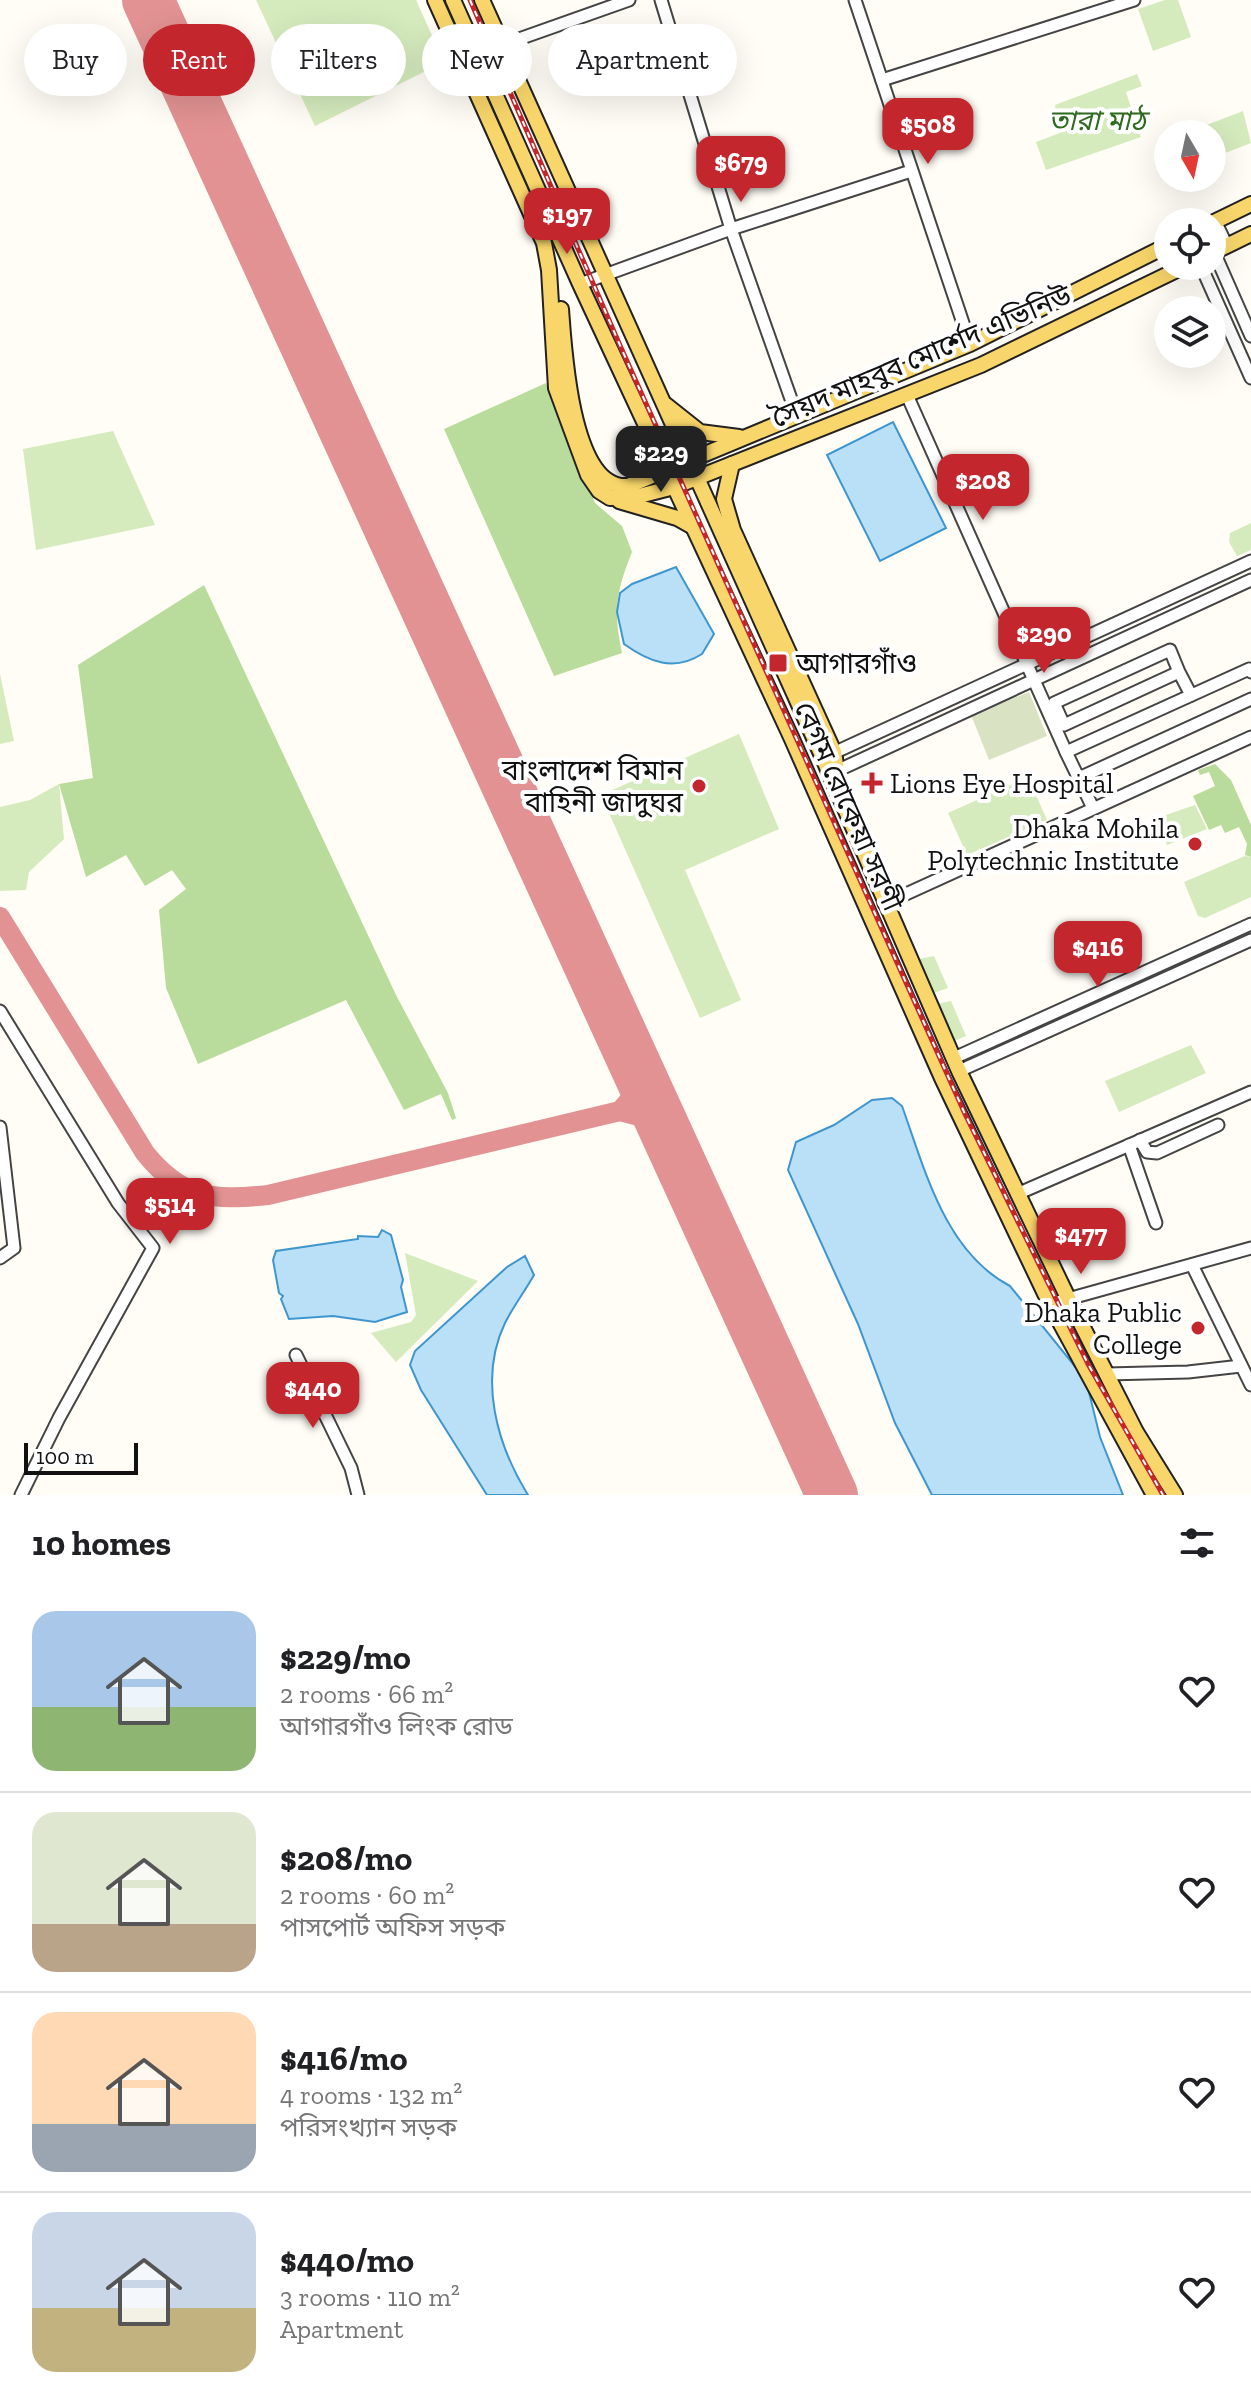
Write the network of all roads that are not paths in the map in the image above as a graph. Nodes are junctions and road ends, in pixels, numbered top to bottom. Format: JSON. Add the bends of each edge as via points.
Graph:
{"nodes":[{"id":1,"x":435,"y":0,"type":"edge"},
{"id":2,"x":445,"y":0,"type":"edge"},
{"id":3,"x":453,"y":0,"type":"edge"},
{"id":4,"x":482,"y":0,"type":"edge"},
{"id":5,"x":629,"y":0,"type":"edge"},
{"id":6,"x":661,"y":0,"type":"edge"},
{"id":7,"x":855,"y":0,"type":"edge"},
{"id":8,"x":1134,"y":0,"type":"edge"},
{"id":9,"x":464,"y":24,"type":"edge"},
{"id":10,"x":493,"y":24,"type":"edge"},
{"id":11,"x":532,"y":34,"type":"edge"},
{"id":12,"x":882,"y":80,"type":"junction"},
{"id":13,"x":497,"y":96,"type":"edge"},
{"id":14,"x":525,"y":96,"type":"edge"},
{"id":15,"x":911,"y":171,"type":"junction"},
{"id":16,"x":1251,"y":204,"type":"edge"},
{"id":17,"x":1226,"y":216,"type":"edge"},
{"id":18,"x":731,"y":229,"type":"junction"},
{"id":19,"x":1251,"y":234,"type":"edge"},
{"id":20,"x":1226,"y":251,"type":"edge"},
{"id":21,"x":1154,"y":252,"type":"edge"},
{"id":22,"x":605,"y":276,"type":"junction"},
{"id":23,"x":1156,"y":280,"type":"edge"},
{"id":24,"x":1219,"y":280,"type":"edge"},
{"id":25,"x":1222,"y":280,"type":"edge"},
{"id":26,"x":580,"y":284,"type":"junction"},
{"id":27,"x":1251,"y":336,"type":"edge"},
{"id":28,"x":970,"y":344,"type":"junction"},
{"id":29,"x":981,"y":365,"type":"junction"},
{"id":30,"x":1251,"y":378,"type":"edge"},
{"id":31,"x":907,"y":395,"type":"junction"},
{"id":32,"x":660,"y":399,"type":"junction"},
{"id":33,"x":797,"y":416,"type":"junction"},
{"id":34,"x":744,"y":437,"type":"junction"},
{"id":35,"x":686,"y":460,"type":"junction"},
{"id":36,"x":732,"y":464,"type":"junction"},
{"id":37,"x":665,"y":468,"type":"junction"},
{"id":38,"x":695,"y":478,"type":"junction"},
{"id":39,"x":674,"y":487,"type":"junction"},
{"id":40,"x":610,"y":498,"type":"junction"},
{"id":41,"x":694,"y":527,"type":"junction"},
{"id":42,"x":1251,"y":561,"type":"edge"},
{"id":43,"x":1251,"y":580,"type":"edge"},
{"id":44,"x":1190,"y":589,"type":"junction"},
{"id":45,"x":1198,"y":605,"type":"junction"},
{"id":46,"x":1027,"y":664,"type":"junction"},
{"id":47,"x":1179,"y":672,"type":"junction"},
{"id":48,"x":1251,"y":672,"type":"edge"},
{"id":49,"x":1034,"y":680,"type":"junction"},
{"id":50,"x":1191,"y":695,"type":"junction"},
{"id":51,"x":1251,"y":699,"type":"edge"},
{"id":52,"x":1251,"y":737,"type":"edge"},
{"id":53,"x":1066,"y":752,"type":"junction"},
{"id":54,"x":829,"y":755,"type":"junction"},
{"id":55,"x":835,"y":772,"type":"junction"},
{"id":56,"x":1079,"y":778,"type":"junction"},
{"id":57,"x":1093,"y":808,"type":"junction"},
{"id":58,"x":884,"y":904,"type":"junction"},
{"id":59,"x":867,"y":911,"type":"junction"},
{"id":60,"x":1251,"y":924,"type":"edge"},
{"id":61,"x":1251,"y":940,"type":"edge"},
{"id":62,"x":0,"y":1011,"type":"edge"},
{"id":63,"x":956,"y":1064,"type":"junction"},
{"id":64,"x":939,"y":1072,"type":"junction"},
{"id":65,"x":1251,"y":1092,"type":"edge"},
{"id":66,"x":1218,"y":1125,"type":"dead end"},
{"id":67,"x":0,"y":1127,"type":"edge"},
{"id":68,"x":1134,"y":1142,"type":"junction"},
{"id":69,"x":1017,"y":1194,"type":"junction"},
{"id":70,"x":1156,"y":1223,"type":"dead end"},
{"id":71,"x":1251,"y":1248,"type":"edge"},
{"id":72,"x":0,"y":1258,"type":"edge"},
{"id":73,"x":1192,"y":1265,"type":"junction"},
{"id":74,"x":1068,"y":1298,"type":"junction"},
{"id":75,"x":1050,"y":1304,"type":"junction"},
{"id":76,"x":296,"y":1355,"type":"dead end"},
{"id":77,"x":1241,"y":1366,"type":"junction"},
{"id":78,"x":1107,"y":1374,"type":"junction"},
{"id":79,"x":1251,"y":1385,"type":"edge"},
{"id":80,"x":21,"y":1495,"type":"edge"},
{"id":81,"x":358,"y":1495,"type":"edge"},
{"id":82,"x":1154,"y":1495,"type":"edge"},
{"id":83,"x":1175,"y":1495,"type":"edge"}],
"edges":[{"from":1,"to":40,"type":"main road","via":[[544,243],[559,400],[588,475]]},
{"from":2,"to":37,"type":"main road","name":"সৈয়দ মাহবুব মোর্শেদ এভিনিউ","via":[[555,251],[567,389],[596,468],[603,479],[622,486]]},
{"from":3,"to":9,"type":"main road","name":"বেগম রোকেয়া সরণী"},
{"from":4,"to":10,"type":"main road","name":"বেগম রোকেয়া সরণী"},
{"from":5,"to":11,"type":"street"},
{"from":6,"to":18,"type":"street"},
{"from":7,"to":12,"type":"street"},
{"from":8,"to":12,"type":"street"},
{"from":12,"to":15,"type":"street"},
{"from":13,"to":26,"type":"main road","name":"বেগম রোকেয়া সরণী"},
{"from":14,"to":22,"type":"main road","name":"বেগম রোকেয়া সরণী"},
{"from":15,"to":18,"type":"street"},
{"from":15,"to":28,"type":"street"},
{"from":16,"to":17,"type":"main road"},
{"from":18,"to":22,"type":"street"},
{"from":18,"to":33,"type":"street"},
{"from":19,"to":20,"type":"main road"},
{"from":21,"to":28,"type":"main road","name":"সৈয়দ মাহবুব মোর্শেদ এভিনিউ"},
{"from":22,"to":26,"type":"street"},
{"from":22,"to":32,"type":"main road","name":"বেগম রোকেয়া সরণী"},
{"from":23,"to":29,"type":"main road","name":"সৈয়দ মাহবুব মোর্শেদ এভিনিউ"},
{"from":24,"to":30,"type":"street"},
{"from":25,"to":27,"type":"street"},
{"from":26,"to":37,"type":"main road","name":"বেগম রোকেয়া সরণী"},
{"from":28,"to":29,"type":"main road"},
{"from":28,"to":33,"type":"main road","name":"সৈয়দ মাহবুব মোর্শেদ এভিনিউ"},
{"from":29,"to":31,"type":"main road","name":"সৈয়দ মাহবুব মোর্শেদ এভিনিউ"},
{"from":31,"to":36,"type":"main road","name":"সৈয়দ মাহবুব মোর্শেদ এভিনিউ"},
{"from":31,"to":46,"type":"street"},
{"from":32,"to":34,"type":"main road","via":[[700,432]]},
{"from":32,"to":35,"type":"main road","name":"বেগম রোকেয়া সরণী"},
{"from":33,"to":34,"type":"main road","name":"সৈয়দ মাহবুব মোর্শেদ এভিনিউ"},
{"from":34,"to":35,"type":"main road","name":"সৈয়দ মাহবুব মোর্শেদ এভিনিউ"},
{"from":35,"to":37,"type":"main road","name":"সৈয়দ মাহবুব মোর্শেদ এভিনিউ"},
{"from":35,"to":38,"type":"main road","name":"বেগম রোকেয়া সরণী"},
{"from":36,"to":38,"type":"main road","name":"সৈয়দ মাহবুব মোর্শেদ এভিনিউ"},
{"from":36,"to":54,"type":"main road","via":[[724,499],[733,530]]},
{"from":37,"to":39,"type":"main road","name":"বেগম রোকেয়া সরণী"},
{"from":38,"to":39,"type":"main road","name":"সৈয়দ মাহবুব মোর্শেদ এভিনিউ"},
{"from":38,"to":54,"type":"main road","name":"বেগম রোকেয়া সরণী"},
{"from":39,"to":40,"type":"main road","name":"সৈয়দ মাহবুব মোর্শেদ এভিনিউ"},
{"from":39,"to":41,"type":"main road","name":"বেগম রোকেয়া সরণী"},
{"from":40,"to":41,"type":"main road"},
{"from":41,"to":59,"type":"main road","name":"বেগম রোকেয়া সরণী"},
{"from":42,"to":44,"type":"street"},
{"from":43,"to":45,"type":"street"},
{"from":44,"to":45,"type":"street"},
{"from":44,"to":46,"type":"street"},
{"from":45,"to":49,"type":"street"},
{"from":46,"to":49,"type":"street"},
{"from":46,"to":54,"type":"street"},
{"from":47,"to":47,"type":"street","via":[[1064,725],[1054,703],[1170,650]]},
{"from":47,"to":50,"type":"street"},
{"from":48,"to":50,"type":"street"},
{"from":49,"to":53,"type":"street"},
{"from":49,"to":55,"type":"street"},
{"from":50,"to":53,"type":"street"},
{"from":51,"to":56,"type":"street"},
{"from":52,"to":57,"type":"street"},
{"from":53,"to":56,"type":"street"},
{"from":54,"to":55,"type":"main road","name":"বেগম রোকেয়া সরণী"},
{"from":55,"to":58,"type":"main road","name":"বেগম রোকেয়া সরণী","via":[[840,798]]},
{"from":56,"to":57,"type":"street"},
{"from":57,"to":58,"type":"street"},
{"from":58,"to":59,"type":"main road"},
{"from":58,"to":63,"type":"main road","name":"বেগম রোকেয়া সরণী"},
{"from":59,"to":64,"type":"main road","name":"বেগম রোকেয়া সরণী"},
{"from":60,"to":63,"type":"street"},
{"from":61,"to":63,"type":"street"},
{"from":62,"to":80,"type":"street","via":[[118,1203],[153,1248]]},
{"from":63,"to":64,"type":"main road"},
{"from":63,"to":69,"type":"main road","name":"বেগম রোকেয়া সরণী"},
{"from":64,"to":75,"type":"main road","name":"বেগম রোকেয়া সরণী"},
{"from":65,"to":68,"type":"street"},
{"from":66,"to":68,"type":"street","via":[[1157,1153]]},
{"from":67,"to":72,"type":"street","via":[[14,1248]]},
{"from":68,"to":69,"type":"street"},
{"from":68,"to":70,"type":"street"},
{"from":69,"to":74,"type":"main road","name":"বেগম রোকেয়া সরণী"},
{"from":71,"to":73,"type":"street"},
{"from":73,"to":74,"type":"street"},
{"from":73,"to":77,"type":"street"},
{"from":74,"to":75,"type":"street"},
{"from":74,"to":78,"type":"main road","name":"বেগম রোকেয়া সরণী"},
{"from":75,"to":82,"type":"main road","name":"বেগম রোকেয়া সরণী"},
{"from":76,"to":81,"type":"street","via":[[351,1468]]},
{"from":77,"to":78,"type":"street"},
{"from":77,"to":79,"type":"street"},
{"from":78,"to":83,"type":"main road","name":"বেগম রোকেয়া সরণী"}]}
